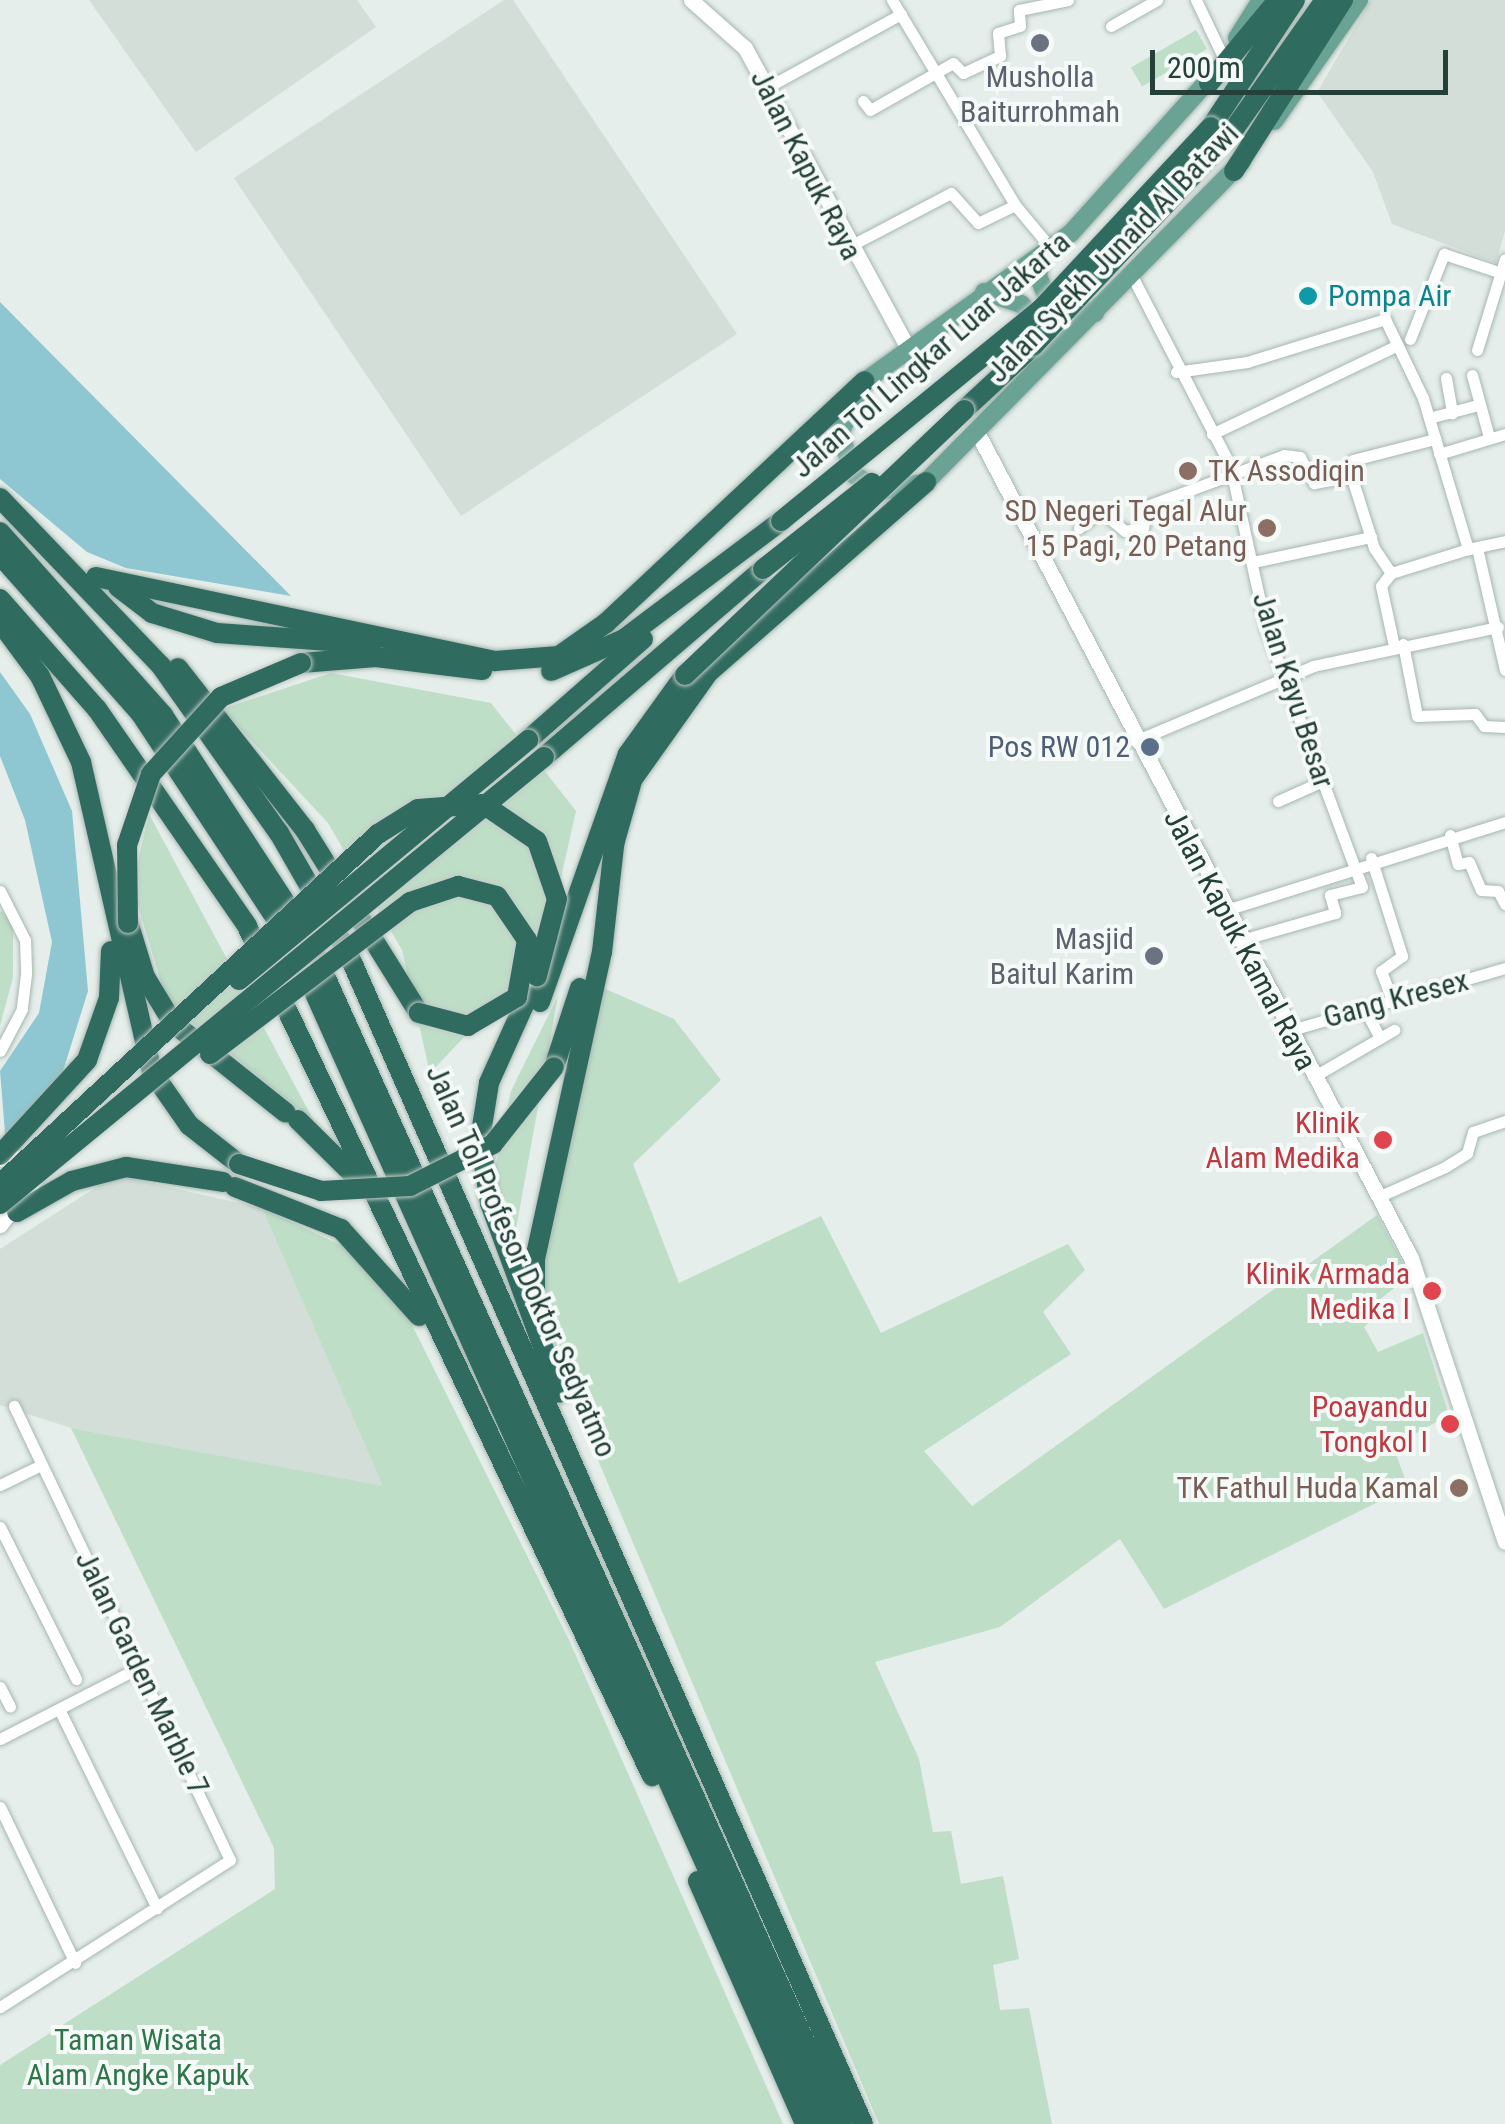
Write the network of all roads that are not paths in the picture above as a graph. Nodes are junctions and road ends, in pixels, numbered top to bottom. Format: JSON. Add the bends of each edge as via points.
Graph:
{"nodes":[{"id":1,"x":892,"y":0,"type":"edge"},
{"id":2,"x":1068,"y":0,"type":"edge"},
{"id":3,"x":1156,"y":0,"type":"edge"},
{"id":4,"x":1196,"y":0,"type":"edge"},
{"id":5,"x":1261,"y":0,"type":"edge"},
{"id":6,"x":1278,"y":0,"type":"edge"},
{"id":7,"x":1296,"y":0,"type":"edge"},
{"id":8,"x":1325,"y":0,"type":"edge"},
{"id":9,"x":1343,"y":0,"type":"edge"},
{"id":10,"x":1358,"y":0,"type":"edge"},
{"id":11,"x":698,"y":2,"type":"edge"},
{"id":12,"x":900,"y":14,"type":"junction"},
{"id":13,"x":1111,"y":26,"type":"dead end"},
{"id":14,"x":1224,"y":59,"type":"junction"},
{"id":15,"x":938,"y":70,"type":"junction"},
{"id":16,"x":1208,"y":84,"type":"junction"},
{"id":17,"x":766,"y":88,"type":"junction"},
{"id":18,"x":862,"y":101,"type":"dead end"},
{"id":19,"x":1218,"y":133,"type":"junction"},
{"id":20,"x":1234,"y":171,"type":"junction"},
{"id":21,"x":1015,"y":205,"type":"junction"},
{"id":22,"x":848,"y":248,"type":"junction"},
{"id":23,"x":1046,"y":252,"type":"junction"},
{"id":24,"x":1504,"y":268,"type":"edge"},
{"id":25,"x":1132,"y":276,"type":"junction"},
{"id":26,"x":984,"y":292,"type":"junction"},
{"id":27,"x":1096,"y":313,"type":"junction"},
{"id":28,"x":906,"y":345,"type":"junction"},
{"id":29,"x":1403,"y":346,"type":"junction"},
{"id":30,"x":1477,"y":350,"type":"dead end"},
{"id":31,"x":1047,"y":364,"type":"junction"},
{"id":32,"x":1176,"y":372,"type":"junction"},
{"id":33,"x":1472,"y":375,"type":"dead end"},
{"id":34,"x":1446,"y":378,"type":"dead end"},
{"id":35,"x":865,"y":381,"type":"junction"},
{"id":36,"x":1478,"y":404,"type":"junction"},
{"id":37,"x":964,"y":410,"type":"junction"},
{"id":38,"x":1452,"y":412,"type":"junction"},
{"id":39,"x":1429,"y":418,"type":"junction"},
{"id":40,"x":978,"y":434,"type":"junction"},
{"id":41,"x":1212,"y":434,"type":"junction"},
{"id":42,"x":1505,"y":434,"type":"edge"},
{"id":43,"x":1489,"y":438,"type":"junction"},
{"id":44,"x":1435,"y":439,"type":"junction"},
{"id":45,"x":962,"y":450,"type":"junction"},
{"id":46,"x":1439,"y":454,"type":"junction"},
{"id":47,"x":987,"y":463,"type":"junction"},
{"id":48,"x":1232,"y":473,"type":"junction"},
{"id":49,"x":1352,"y":476,"type":"junction"},
{"id":50,"x":926,"y":482,"type":"junction"},
{"id":51,"x":0,"y":498,"type":"edge"},
{"id":52,"x":1079,"y":528,"type":"dead end"},
{"id":53,"x":0,"y":532,"type":"edge"},
{"id":54,"x":42,"y":535,"type":"junction"},
{"id":55,"x":1371,"y":537,"type":"junction"},
{"id":56,"x":1505,"y":541,"type":"edge"},
{"id":57,"x":1473,"y":548,"type":"junction"},
{"id":58,"x":745,"y":550,"type":"junction"},
{"id":59,"x":0,"y":555,"type":"edge"},
{"id":60,"x":1253,"y":562,"type":"junction"},
{"id":61,"x":1391,"y":573,"type":"junction"},
{"id":62,"x":96,"y":577,"type":"junction"},
{"id":63,"x":117,"y":586,"type":"junction"},
{"id":64,"x":0,"y":599,"type":"edge"},
{"id":65,"x":0,"y":622,"type":"edge"},
{"id":66,"x":1498,"y":627,"type":"junction"},
{"id":67,"x":1398,"y":645,"type":"junction"},
{"id":68,"x":1505,"y":670,"type":"edge"},
{"id":69,"x":519,"y":674,"type":"junction"},
{"id":70,"x":680,"y":681,"type":"junction"},
{"id":71,"x":1285,"y":682,"type":"junction"},
{"id":72,"x":1505,"y":727,"type":"edge"},
{"id":73,"x":1135,"y":741,"type":"junction"},
{"id":74,"x":632,"y":780,"type":"junction"},
{"id":75,"x":1323,"y":780,"type":"junction"},
{"id":76,"x":1278,"y":802,"type":"dead end"},
{"id":77,"x":1505,"y":822,"type":"edge"},
{"id":78,"x":1450,"y":834,"type":"junction"},
{"id":79,"x":606,"y":838,"type":"junction"},
{"id":80,"x":102,"y":840,"type":"junction"},
{"id":81,"x":1372,"y":858,"type":"junction"},
{"id":82,"x":1353,"y":864,"type":"junction"},
{"id":83,"x":0,"y":890,"type":"edge"},
{"id":84,"x":1505,"y":904,"type":"edge"},
{"id":85,"x":1223,"y":911,"type":"junction"},
{"id":86,"x":1238,"y":940,"type":"junction"},
{"id":87,"x":1505,"y":968,"type":"edge"},
{"id":88,"x":1392,"y":1000,"type":"junction"},
{"id":89,"x":1363,"y":1006,"type":"junction"},
{"id":90,"x":1394,"y":1030,"type":"dead end"},
{"id":91,"x":1288,"y":1032,"type":"junction"},
{"id":92,"x":1379,"y":1036,"type":"junction"},
{"id":93,"x":0,"y":1051,"type":"edge"},
{"id":94,"x":1313,"y":1076,"type":"junction"},
{"id":95,"x":95,"y":1100,"type":"junction"},
{"id":96,"x":112,"y":1119,"type":"junction"},
{"id":97,"x":1505,"y":1122,"type":"edge"},
{"id":98,"x":0,"y":1157,"type":"edge"},
{"id":99,"x":482,"y":1157,"type":"junction"},
{"id":100,"x":0,"y":1184,"type":"edge"},
{"id":101,"x":1378,"y":1197,"type":"junction"},
{"id":102,"x":384,"y":1210,"type":"junction"},
{"id":103,"x":5,"y":1214,"type":"edge"},
{"id":104,"x":538,"y":1332,"type":"junction"},
{"id":105,"x":449,"y":1358,"type":"junction"},
{"id":106,"x":14,"y":1406,"type":"dead end"},
{"id":107,"x":41,"y":1465,"type":"junction"},
{"id":108,"x":0,"y":1485,"type":"edge"},
{"id":109,"x":0,"y":1526,"type":"edge"},
{"id":110,"x":1504,"y":1536,"type":"edge"},
{"id":111,"x":622,"y":1564,"type":"junction"},
{"id":112,"x":138,"y":1668,"type":"junction"},
{"id":113,"x":76,"y":1679,"type":"dead end"},
{"id":114,"x":0,"y":1687,"type":"edge"},
{"id":115,"x":10,"y":1707,"type":"dead end"},
{"id":116,"x":58,"y":1709,"type":"junction"},
{"id":117,"x":0,"y":1739,"type":"edge"},
{"id":118,"x":0,"y":1807,"type":"edge"},
{"id":119,"x":157,"y":1908,"type":"junction"},
{"id":120,"x":75,"y":1963,"type":"junction"},
{"id":121,"x":0,"y":2007,"type":"edge"},
{"id":122,"x":805,"y":2124,"type":"edge"},
{"id":123,"x":822,"y":2124,"type":"edge"},
{"id":124,"x":842,"y":2124,"type":"edge"},
{"id":125,"x":863,"y":2124,"type":"edge"}],
"edges":[{"from":1,"to":12,"type":"street"},
{"from":2,"to":15,"type":"street","via":[[1019,10],[1020,26],[998,33],[1000,56],[962,73],[953,63]]},
{"from":3,"to":13,"type":"street"},
{"from":4,"to":14,"type":"street"},
{"from":5,"to":14,"type":"main road"},
{"from":6,"to":16,"type":"highway"},
{"from":7,"to":19,"type":"highway","name":"Jalan Tol Lingkar Luar Jakarta"},
{"from":8,"to":19,"type":"highway","name":"Jalan Tol Lingkar Luar Jakarta"},
{"from":9,"to":20,"type":"highway"},
{"from":10,"to":20,"type":"main road","name":"Jalan Syekh Junaid Al Batawi"},
{"from":11,"to":17,"type":"main road","name":"Jalan Kapuk Raya","via":[[738,36]]},
{"from":12,"to":15,"type":"street"},
{"from":12,"to":17,"type":"street"},
{"from":14,"to":16,"type":"main road"},
{"from":15,"to":18,"type":"street","via":[[870,110]]},
{"from":15,"to":21,"type":"street"},
{"from":16,"to":23,"type":"main road"},
{"from":17,"to":22,"type":"main road","name":"Jalan Kapuk Raya"},
{"from":19,"to":37,"type":"highway","name":"Jalan Tol Lingkar Luar Jakarta","bridge":true},
{"from":19,"to":58,"type":"highway","name":"Jalan Tol Lingkar Luar Jakarta","bridge":true,"via":[[1040,309]]},
{"from":20,"to":25,"type":"main road","name":"Jalan Syekh Junaid Al Batawi"},
{"from":21,"to":22,"type":"street","via":[[978,223],[951,193]]},
{"from":21,"to":23,"type":"street"},
{"from":22,"to":28,"type":"main road","name":"Jalan Kapuk Raya"},
{"from":23,"to":26,"type":"main road"},
{"from":23,"to":27,"type":"main road","via":[[1038,276],[1050,304]]},
{"from":24,"to":29,"type":"street","via":[[1444,254]]},
{"from":24,"to":30,"type":"street"},
{"from":25,"to":27,"type":"main road","name":"Jalan Syekh Junaid Al Batawi"},
{"from":25,"to":32,"type":"street","name":"Jalan Kayu Besar"},
{"from":26,"to":28,"type":"main road"},
{"from":26,"to":31,"type":"main road","via":[[1032,314]]},
{"from":27,"to":31,"type":"main road","name":"Jalan Syekh Junaid Al Batawi"},
{"from":28,"to":35,"type":"main road"},
{"from":29,"to":32,"type":"street","via":[[1382,319],[1247,362]]},
{"from":29,"to":39,"type":"street"},
{"from":29,"to":41,"type":"street"},
{"from":31,"to":40,"type":"main road","name":"Jalan Syekh Junaid Al Batawi"},
{"from":32,"to":41,"type":"street","name":"Jalan Kayu Besar"},
{"from":33,"to":36,"type":"street"},
{"from":34,"to":38,"type":"street"},
{"from":35,"to":50,"type":"main road","via":[[842,422],[845,462],[874,489]]},
{"from":35,"to":63,"type":"highway","via":[[606,624],[558,656],[494,661]]},
{"from":36,"to":38,"type":"street"},
{"from":36,"to":43,"type":"street"},
{"from":37,"to":70,"type":"highway","bridge":true},
{"from":37,"to":96,"type":"highway","bridge":true,"via":[[763,569]]},
{"from":38,"to":39,"type":"street"},
{"from":39,"to":44,"type":"street"},
{"from":40,"to":45,"type":"main road","name":"Jalan Syekh Junaid Al Batawi"},
{"from":40,"to":47,"type":"main road","name":"Jalan Kapuk Kamal Raya"},
{"from":41,"to":48,"type":"street","name":"Jalan Kayu Besar"},
{"from":42,"to":43,"type":"street"},
{"from":43,"to":46,"type":"street"},
{"from":44,"to":46,"type":"street"},
{"from":44,"to":49,"type":"street","via":[[1353,460]]},
{"from":45,"to":47,"type":"main road"},
{"from":45,"to":50,"type":"main road","name":"Jalan Syekh Junaid Al Batawi"},
{"from":46,"to":57,"type":"street"},
{"from":47,"to":73,"type":"main road","name":"Jalan Kapuk Kamal Raya"},
{"from":48,"to":49,"type":"street","via":[[1294,454],[1309,482]]},
{"from":48,"to":52,"type":"street","via":[[1147,506],[1143,528],[1126,532],[1101,512]]},
{"from":48,"to":60,"type":"street","name":"Jalan Kayu Besar"},
{"from":49,"to":55,"type":"street"},
{"from":50,"to":74,"type":"highway","via":[[708,673]]},
{"from":51,"to":54,"type":"highway","name":"Jalan Tol Profesor Doktor Sedyatmo"},
{"from":53,"to":124,"type":"highway","name":"Jalan Tol Profesor Doktor Sedyatmo","via":[[163,715],[307,936]]},
{"from":54,"to":62,"type":"highway"},
{"from":54,"to":111,"type":"highway","name":"Jalan Tol Profesor Doktor Sedyatmo","via":[[161,666],[318,899],[382,1020]]},
{"from":55,"to":60,"type":"street"},
{"from":55,"to":61,"type":"street"},
{"from":56,"to":57,"type":"street"},
{"from":57,"to":61,"type":"street"},
{"from":57,"to":66,"type":"street"},
{"from":58,"to":69,"type":"highway","via":[[610,648]]},
{"from":58,"to":95,"type":"highway","bridge":true},
{"from":59,"to":123,"type":"highway","via":[[141,714],[292,946],[386,1135]]},
{"from":60,"to":71,"type":"street","name":"Jalan Kayu Besar"},
{"from":61,"to":67,"type":"street","via":[[1381,586]]},
{"from":62,"to":63,"type":"highway"},
{"from":62,"to":96,"type":"highway","bridge":true,"via":[[270,780],[419,1013],[468,1026],[517,996],[528,940],[497,896],[458,886],[410,902]]},
{"from":63,"to":69,"type":"highway","via":[[152,612],[217,633],[376,645]]},
{"from":64,"to":102,"type":"highway","via":[[96,709],[206,859]]},
{"from":65,"to":80,"type":"highway","via":[[72,738]]},
{"from":66,"to":67,"type":"street"},
{"from":66,"to":68,"type":"street"},
{"from":67,"to":71,"type":"street"},
{"from":67,"to":72,"type":"street","via":[[1416,716],[1478,715],[1484,726]]},
{"from":69,"to":102,"type":"highway","bridge":true,"via":[[376,657],[300,663],[221,697],[151,774],[126,844],[128,922],[145,977],[174,1023],[292,1117]]},
{"from":70,"to":74,"type":"highway"},
{"from":70,"to":79,"type":"highway","via":[[628,754]]},
{"from":71,"to":73,"type":"street"},
{"from":71,"to":75,"type":"street","name":"Jalan Kayu Besar"},
{"from":73,"to":85,"type":"main road","name":"Jalan Kapuk Kamal Raya"},
{"from":74,"to":79,"type":"highway"},
{"from":75,"to":76,"type":"street"},
{"from":75,"to":82,"type":"street","name":"Jalan Kayu Besar"},
{"from":77,"to":78,"type":"street"},
{"from":78,"to":81,"type":"street"},
{"from":78,"to":84,"type":"street","via":[[1458,864],[1469,862],[1481,890],[1498,891]]},
{"from":79,"to":80,"type":"highway","bridge":true,"via":[[554,1067],[493,1144],[410,1186],[320,1192],[238,1164],[182,1117],[146,1060]]},
{"from":79,"to":99,"type":"highway","via":[[520,1045]]},
{"from":79,"to":104,"type":"highway","via":[[602,952],[534,1268]]},
{"from":80,"to":98,"type":"highway","via":[[112,966],[101,1029],[73,1083]]},
{"from":81,"to":82,"type":"street"},
{"from":81,"to":88,"type":"street","via":[[1402,956],[1381,971]]},
{"from":82,"to":85,"type":"street"},
{"from":82,"to":86,"type":"street","via":[[1362,887],[1330,894],[1334,912]]},
{"from":83,"to":93,"type":"street","via":[[24,940],[26,974],[22,1009]]},
{"from":85,"to":86,"type":"main road","name":"Jalan Kapuk Kamal Raya"},
{"from":86,"to":91,"type":"main road","name":"Jalan Kapuk Kamal Raya"},
{"from":87,"to":88,"type":"street","name":"Gang Kresex"},
{"from":88,"to":89,"type":"street","name":"Gang Kresex"},
{"from":89,"to":91,"type":"street","name":"Gang Kresex"},
{"from":89,"to":92,"type":"street"},
{"from":90,"to":92,"type":"street"},
{"from":91,"to":94,"type":"main road","name":"Jalan Kapuk Kamal Raya"},
{"from":92,"to":94,"type":"street"},
{"from":94,"to":101,"type":"main road","name":"Jalan Kapuk Kamal Raya"},
{"from":95,"to":99,"type":"highway","bridge":true,"via":[[378,834],[430,805],[491,806],[542,848],[556,909],[537,976],[484,1100]]},
{"from":95,"to":100,"type":"highway","bridge":true},
{"from":96,"to":103,"type":"highway","bridge":true},
{"from":97,"to":101,"type":"street","via":[[1473,1132],[1466,1154],[1446,1167]]},
{"from":98,"to":103,"type":"main road","via":[[20,1158],[35,1175]]},
{"from":99,"to":104,"type":"highway"},
{"from":101,"to":110,"type":"main road","name":"Jalan Kapuk Kamal Raya","via":[[1435,1314]]},
{"from":102,"to":105,"type":"highway"},
{"from":103,"to":105,"type":"highway","via":[[63,1184],[126,1166],[229,1184],[351,1237]]},
{"from":104,"to":111,"type":"highway"},
{"from":105,"to":122,"type":"highway","via":[[660,1795]]},
{"from":106,"to":107,"type":"street","name":"Jalan Garden Marble 7"},
{"from":107,"to":108,"type":"street"},
{"from":107,"to":112,"type":"street","name":"Jalan Garden Marble 7"},
{"from":109,"to":113,"type":"street"},
{"from":111,"to":125,"type":"highway","name":"Jalan Tol Profesor Doktor Sedyatmo"},
{"from":112,"to":116,"type":"street"},
{"from":112,"to":119,"type":"street","name":"Jalan Garden Marble 7","via":[[230,1860]]},
{"from":114,"to":115,"type":"street"},
{"from":116,"to":117,"type":"street"},
{"from":116,"to":119,"type":"street"},
{"from":118,"to":120,"type":"street"},
{"from":119,"to":120,"type":"street"},
{"from":120,"to":121,"type":"street"}]}
